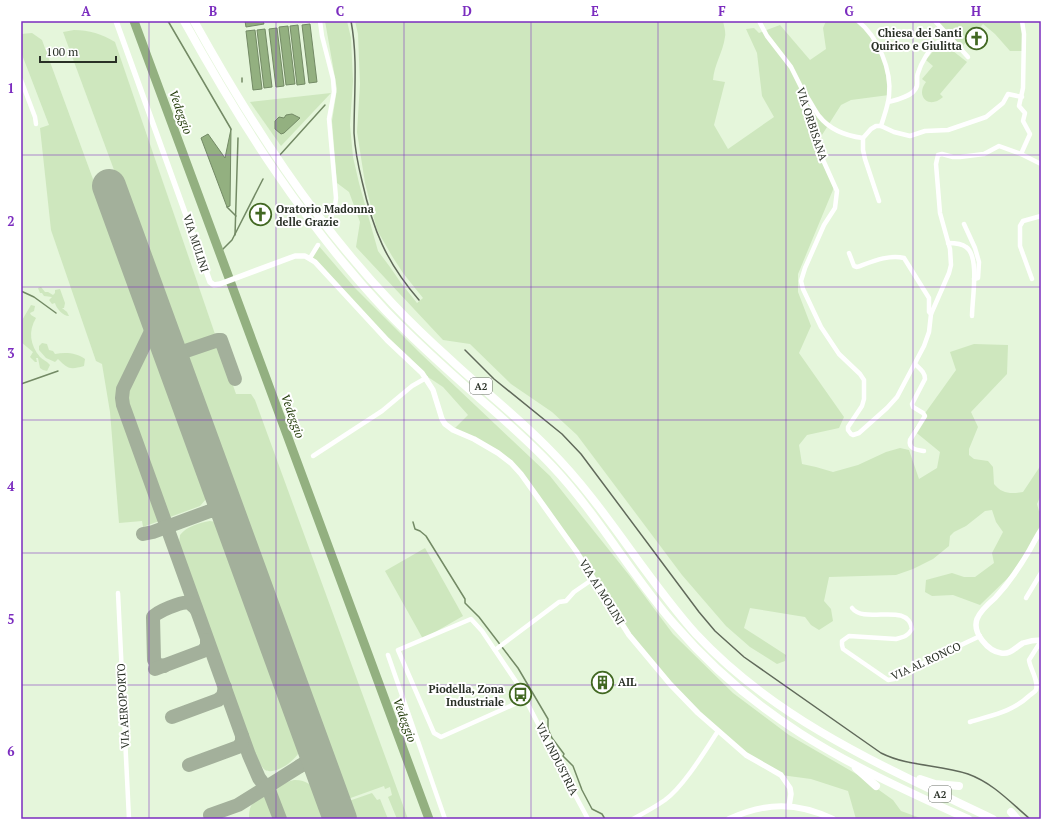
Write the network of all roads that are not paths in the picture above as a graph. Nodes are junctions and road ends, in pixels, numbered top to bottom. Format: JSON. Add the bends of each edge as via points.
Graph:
{"nodes":[{"id":1,"x":116,"y":21,"type":"edge"},
{"id":2,"x":184,"y":21,"type":"edge"},
{"id":3,"x":194,"y":21,"type":"edge"},
{"id":4,"x":320,"y":21,"type":"edge"},
{"id":5,"x":759,"y":21,"type":"edge"},
{"id":6,"x":858,"y":21,"type":"edge"},
{"id":7,"x":935,"y":21,"type":"edge"},
{"id":8,"x":1022,"y":21,"type":"edge"},
{"id":9,"x":952,"y":40,"type":"junction"},
{"id":10,"x":968,"y":57,"type":"dead end"},
{"id":11,"x":21,"y":80,"type":"edge"},
{"id":12,"x":802,"y":89,"type":"junction"},
{"id":13,"x":1022,"y":97,"type":"junction"},
{"id":14,"x":888,"y":102,"type":"junction"},
{"id":15,"x":36,"y":124,"type":"dead end"},
{"id":16,"x":881,"y":126,"type":"junction"},
{"id":17,"x":863,"y":138,"type":"junction"},
{"id":18,"x":1020,"y":154,"type":"junction"},
{"id":19,"x":1041,"y":164,"type":"edge"},
{"id":20,"x":879,"y":201,"type":"dead end"},
{"id":21,"x":1041,"y":214,"type":"edge"},
{"id":22,"x":330,"y":220,"type":"dead end"},
{"id":23,"x":964,"y":224,"type":"dead end"},
{"id":24,"x":948,"y":243,"type":"junction"},
{"id":25,"x":318,"y":245,"type":"dead end"},
{"id":26,"x":848,"y":253,"type":"dead end"},
{"id":27,"x":310,"y":258,"type":"junction"},
{"id":28,"x":974,"y":279,"type":"junction"},
{"id":29,"x":1032,"y":279,"type":"dead end"},
{"id":30,"x":931,"y":314,"type":"junction"},
{"id":31,"x":972,"y":316,"type":"dead end"},
{"id":32,"x":915,"y":364,"type":"junction"},
{"id":33,"x":426,"y":378,"type":"junction"},
{"id":34,"x":924,"y":451,"type":"dead end"},
{"id":35,"x":313,"y":456,"type":"dead end"},
{"id":36,"x":1041,"y":530,"type":"edge"},
{"id":37,"x":1041,"y":573,"type":"edge"},
{"id":38,"x":594,"y":579,"type":"junction"},
{"id":39,"x":118,"y":593,"type":"dead end"},
{"id":40,"x":1026,"y":598,"type":"dead end"},
{"id":41,"x":852,"y":608,"type":"dead end"},
{"id":42,"x":980,"y":636,"type":"junction"},
{"id":43,"x":1041,"y":640,"type":"edge"},
{"id":44,"x":495,"y":650,"type":"junction"},
{"id":45,"x":388,"y":655,"type":"dead end"},
{"id":46,"x":526,"y":699,"type":"junction"},
{"id":47,"x":970,"y":722,"type":"dead end"},
{"id":48,"x":718,"y":731,"type":"junction"},
{"id":49,"x":845,"y":759,"type":"junction"},
{"id":50,"x":887,"y":768,"type":"junction"},
{"id":51,"x":876,"y":786,"type":"dead end"},
{"id":52,"x":959,"y":786,"type":"dead end"},
{"id":53,"x":789,"y":806,"type":"junction"},
{"id":54,"x":1011,"y":812,"type":"dead end"},
{"id":55,"x":129,"y":819,"type":"edge"},
{"id":56,"x":445,"y":819,"type":"edge"},
{"id":57,"x":588,"y":819,"type":"edge"},
{"id":58,"x":633,"y":819,"type":"edge"},
{"id":59,"x":729,"y":819,"type":"edge"},
{"id":60,"x":833,"y":819,"type":"edge"},
{"id":61,"x":968,"y":819,"type":"edge"},
{"id":62,"x":993,"y":819,"type":"edge"},
{"id":63,"x":1017,"y":819,"type":"edge"}],
"edges":[{"from":1,"to":27,"type":"street","name":"VIA MULINI","via":[[211,283],[215,285],[244,276],[295,256]]},
{"from":2,"to":49,"type":"highway","number":"A2","via":[[233,105],[285,185],[361,282],[444,367],[555,468],[686,639],[758,704],[800,733]]},
{"from":3,"to":50,"type":"highway","number":"A2","via":[[268,144],[340,244],[386,297],[429,340],[564,464],[696,633],[740,676],[781,708],[824,735]]},
{"from":4,"to":22,"type":"street","via":[[334,92],[329,119],[336,198]]},
{"from":5,"to":12,"type":"street","name":"VIA ORBISANA","via":[[791,67]]},
{"from":6,"to":14,"type":"street","via":[[874,40],[884,61],[888,75]]},
{"from":7,"to":9,"type":"street"},
{"from":8,"to":13,"type":"street"},
{"from":9,"to":10,"type":"street"},
{"from":9,"to":14,"type":"street","via":[[938,42],[930,50],[917,74],[915,90]]},
{"from":11,"to":15,"type":"street"},
{"from":12,"to":17,"type":"street","via":[[824,121],[846,135]]},
{"from":12,"to":32,"type":"street","name":"VIA ORBISANA","via":[[813,121],[819,151],[838,195],[835,208],[824,225],[801,281],[821,327],[839,354],[864,380],[864,400],[850,424],[849,432],[853,435],[859,432],[888,408],[897,398]]},
{"from":13,"to":16,"type":"street","via":[[1008,94],[1003,103],[986,117],[948,130],[925,131],[910,136]]},
{"from":13,"to":18,"type":"street","via":[[1019,106],[1025,113],[1023,121],[1030,134]]},
{"from":14,"to":16,"type":"street"},
{"from":16,"to":17,"type":"street","via":[[871,129]]},
{"from":17,"to":20,"type":"street","via":[[865,159]]},
{"from":18,"to":19,"type":"street"},
{"from":18,"to":24,"type":"street","name":"VIA ORBISANA","via":[[999,146],[984,154],[960,157],[938,155],[936,164],[940,213]]},
{"from":21,"to":29,"type":"street","via":[[1020,223],[1020,246]]},
{"from":23,"to":28,"type":"street","via":[[979,262],[978,278]]},
{"from":24,"to":28,"type":"street","via":[[964,245],[970,250],[973,256]]},
{"from":24,"to":30,"type":"street","name":"VIA ORBISANA","via":[[951,262],[949,273]]},
{"from":25,"to":27,"type":"street"},
{"from":26,"to":30,"type":"street","name":"VIA ORBISANA","via":[[857,267],[884,259],[904,258],[929,298]]},
{"from":27,"to":33,"type":"street","name":"VIA AI MOLINI"},
{"from":28,"to":31,"type":"street"},
{"from":30,"to":32,"type":"street","name":"VIA ORBISANA","via":[[926,341]]},
{"from":32,"to":34,"type":"street","via":[[924,373],[925,379],[912,404],[925,416],[910,443],[911,447]]},
{"from":33,"to":35,"type":"street","via":[[382,411]]},
{"from":33,"to":38,"type":"street","name":"VIA AI MOLINI","via":[[445,424],[498,453],[521,474]]},
{"from":36,"to":42,"type":"street","via":[[1006,587],[979,614],[976,627]]},
{"from":37,"to":40,"type":"street"},
{"from":38,"to":44,"type":"street"},
{"from":38,"to":48,"type":"street","name":"VIA AI MOLINI","via":[[630,635],[665,678]]},
{"from":39,"to":55,"type":"street","name":"VIA AEROPORTO"},
{"from":41,"to":42,"type":"street","name":"VIA AL RONCO","via":[[858,613],[908,618],[911,623],[909,635],[902,638],[849,636],[842,641],[843,649],[888,680]]},
{"from":42,"to":43,"type":"street","via":[[987,646],[1003,654],[1022,644]]},
{"from":43,"to":47,"type":"street","via":[[1029,660],[1036,684],[1034,693],[1006,711]]},
{"from":44,"to":46,"type":"street","name":"VIA INDUSTRIA"},
{"from":44,"to":46,"type":"street","name":"VIA INDUSTRIA","via":[[471,619],[398,650],[434,733],[441,737]]},
{"from":45,"to":56,"type":"street"},
{"from":46,"to":57,"type":"street","name":"VIA INDUSTRIA"},
{"from":48,"to":53,"type":"street","name":"VIA AI MOLINI","via":[[746,755],[780,774],[790,788]]},
{"from":48,"to":58,"type":"street","via":[[671,794]]},
{"from":49,"to":51,"type":"highway","number":"A2"},
{"from":49,"to":61,"type":"highway","number":"A2"},
{"from":50,"to":52,"type":"highway","number":"A2","via":[[930,782]]},
{"from":50,"to":62,"type":"highway","number":"A2"},
{"from":53,"to":59,"type":"main road","via":[[763,807]]},
{"from":53,"to":60,"type":"main road","via":[[805,808]]},
{"from":54,"to":63,"type":"highway"}]}
